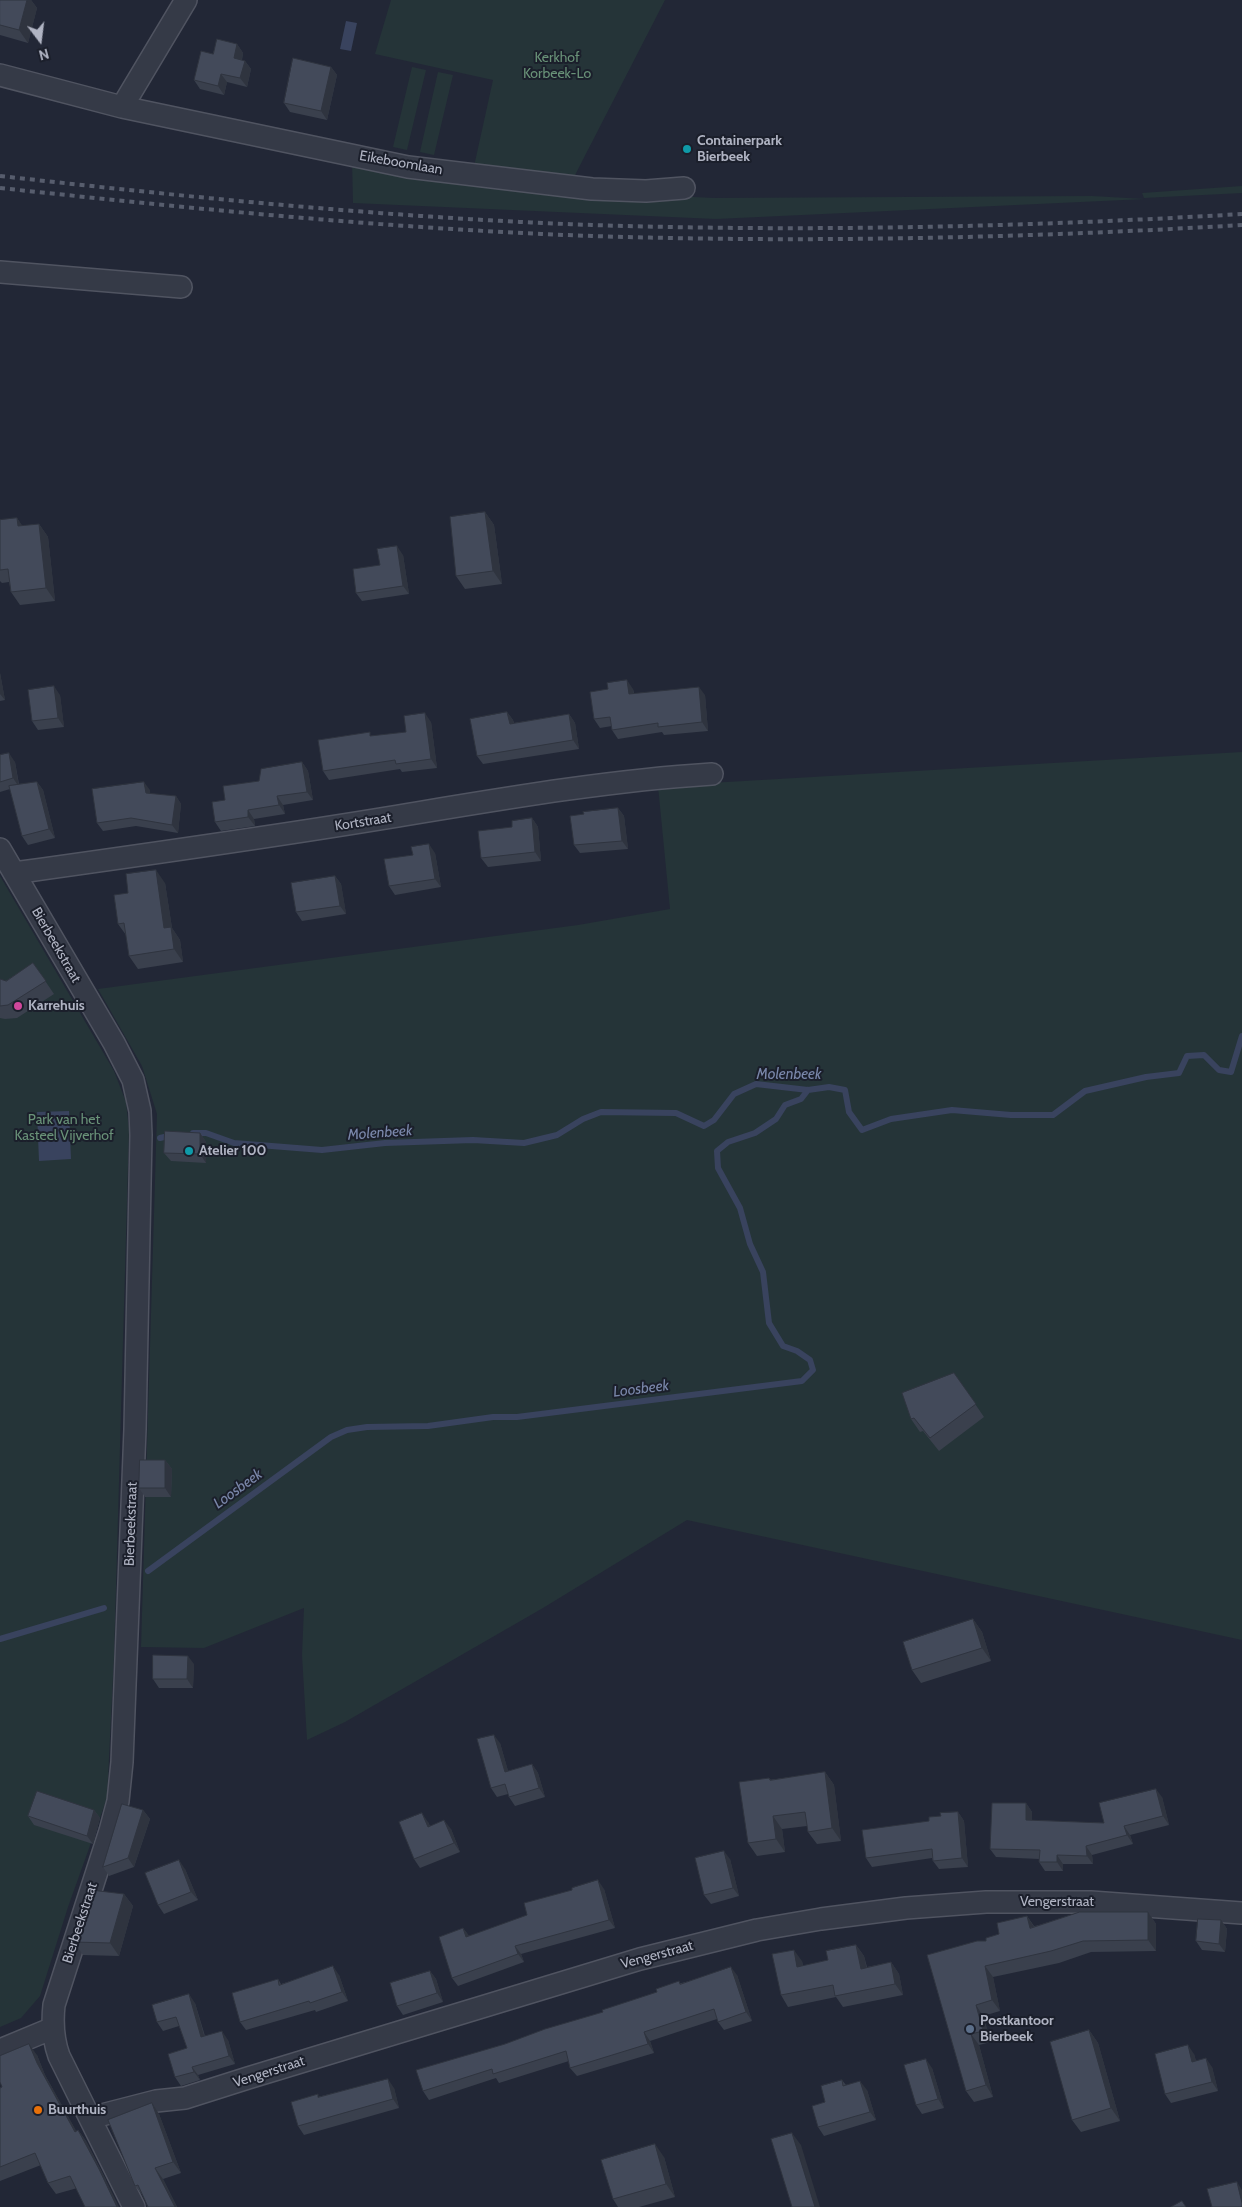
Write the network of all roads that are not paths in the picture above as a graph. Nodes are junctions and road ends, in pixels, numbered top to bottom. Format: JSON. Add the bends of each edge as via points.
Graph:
{"nodes":[{"id":1,"x":186,"y":0,"type":"edge"},
{"id":2,"x":0,"y":75,"type":"edge"},
{"id":3,"x":122,"y":107,"type":"junction"},
{"id":4,"x":684,"y":188,"type":"dead end"},
{"id":5,"x":0,"y":272,"type":"edge"},
{"id":6,"x":180,"y":287,"type":"dead end"},
{"id":7,"x":712,"y":774,"type":"dead end"},
{"id":8,"x":0,"y":849,"type":"edge"},
{"id":9,"x":14,"y":873,"type":"junction"},
{"id":10,"x":1242,"y":1914,"type":"edge"},
{"id":11,"x":52,"y":2028,"type":"junction"},
{"id":12,"x":0,"y":2050,"type":"edge"},
{"id":13,"x":90,"y":2118,"type":"junction"},
{"id":14,"x":134,"y":2207,"type":"edge"}],
"edges":[{"from":1,"to":3,"type":"street"},
{"from":2,"to":3,"type":"street","name":"Eikeboomlaan"},
{"from":3,"to":4,"type":"street","name":"Eikeboomlaan","via":[[408,167],[592,189],[646,191]]},
{"from":5,"to":6,"type":"street"},
{"from":7,"to":9,"type":"street","name":"Kortstraat","via":[[656,778]]},
{"from":8,"to":9,"type":"street","name":"Bierbeekstraat"},
{"from":9,"to":11,"type":"street","name":"Bierbeekstraat","via":[[114,1043],[132,1080],[140,1111],[141,1136],[135,1428],[122,1762],[112,1823],[54,2004]]},
{"from":10,"to":13,"type":"street","name":"Vengerstraat","via":[[1091,1902],[986,1902],[897,1909],[756,1930],[631,1962],[185,2098],[156,2101]]},
{"from":11,"to":12,"type":"street"},
{"from":11,"to":13,"type":"street","name":"Bierbeekstraat","via":[[59,2056]]},
{"from":13,"to":14,"type":"street","name":"Bierbeekstraat"}]}
